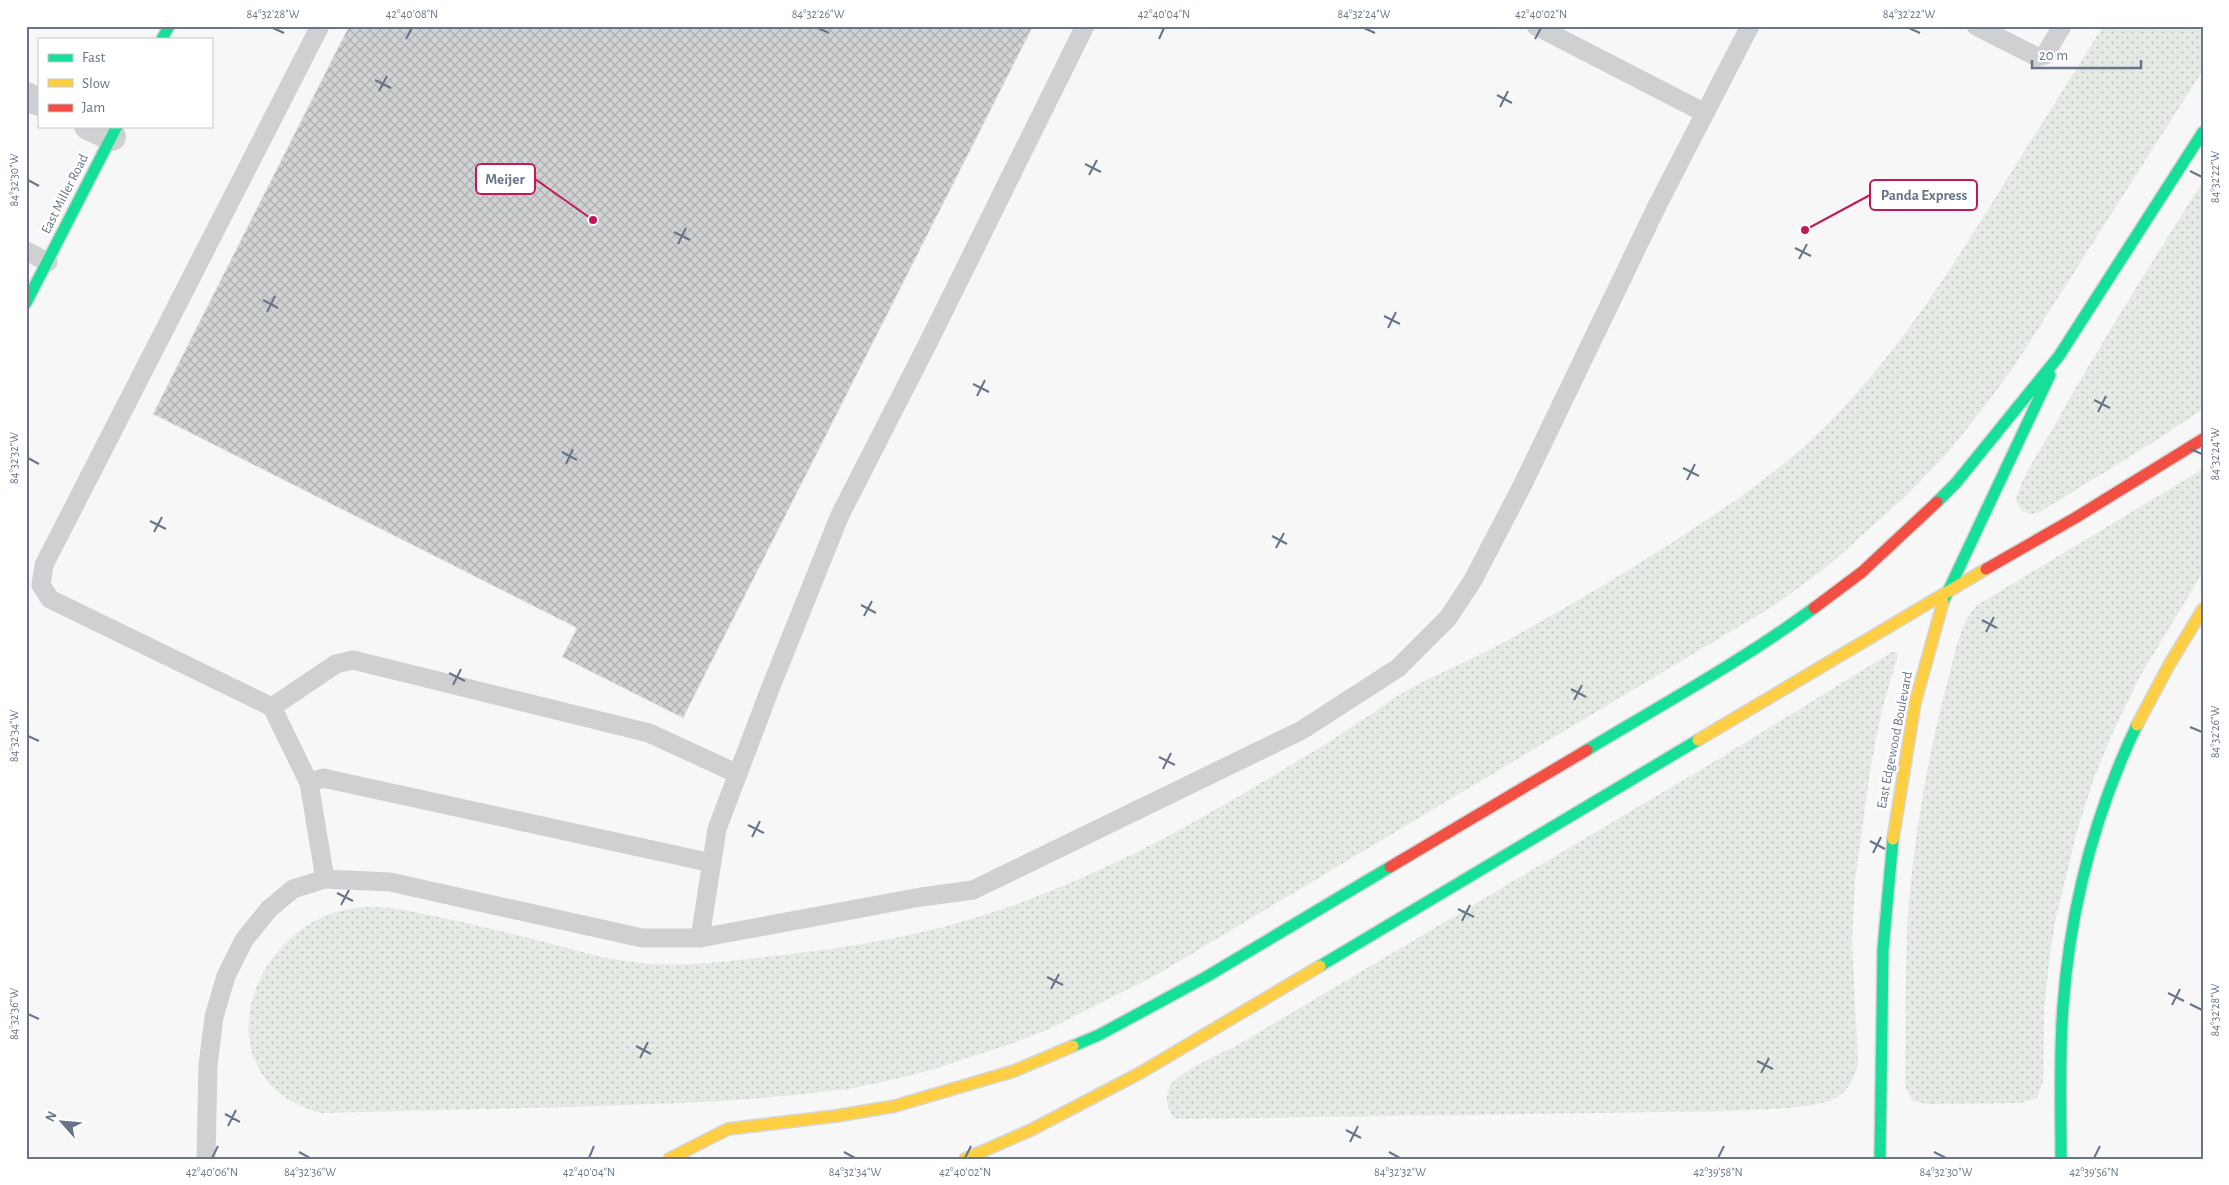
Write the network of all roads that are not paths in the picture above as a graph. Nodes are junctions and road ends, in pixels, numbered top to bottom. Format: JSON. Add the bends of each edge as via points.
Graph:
{"nodes":[{"id":1,"x":169,"y":26,"type":"edge"},
{"id":2,"x":320,"y":26,"type":"edge"},
{"id":3,"x":1085,"y":26,"type":"edge"},
{"id":4,"x":1536,"y":26,"type":"edge"},
{"id":5,"x":1750,"y":26,"type":"edge"},
{"id":6,"x":1976,"y":26,"type":"edge"},
{"id":7,"x":2062,"y":26,"type":"edge"},
{"id":8,"x":163,"y":38,"type":"edge"},
{"id":9,"x":26,"y":96,"type":"edge"},
{"id":10,"x":38,"y":102,"type":"edge"},
{"id":11,"x":1705,"y":113,"type":"junction"},
{"id":12,"x":106,"y":130,"type":"edge"},
{"id":13,"x":2203,"y":132,"type":"edge"},
{"id":14,"x":26,"y":251,"type":"edge"},
{"id":15,"x":48,"y":262,"type":"junction"},
{"id":16,"x":26,"y":303,"type":"edge"},
{"id":17,"x":2059,"y":356,"type":"junction"},
{"id":18,"x":2203,"y":439,"type":"edge"},
{"id":19,"x":1945,"y":593,"type":"junction"},
{"id":20,"x":2203,"y":609,"type":"edge"},
{"id":21,"x":272,"y":707,"type":"junction"},
{"id":22,"x":738,"y":774,"type":"junction"},
{"id":23,"x":309,"y":783,"type":"junction"},
{"id":24,"x":712,"y":862,"type":"junction"},
{"id":25,"x":325,"y":879,"type":"junction"},
{"id":26,"x":700,"y":938,"type":"junction"},
{"id":27,"x":206,"y":1159,"type":"edge"},
{"id":28,"x":669,"y":1159,"type":"edge"},
{"id":29,"x":965,"y":1159,"type":"edge"},
{"id":30,"x":1880,"y":1159,"type":"edge"},
{"id":31,"x":2061,"y":1159,"type":"edge"}],
"edges":[{"from":1,"to":8,"type":"main road"},
{"from":2,"to":21,"type":"lane","via":[[44,565],[41,585],[50,599]]},
{"from":3,"to":22,"type":"lane","via":[[840,515]]},
{"from":4,"to":11,"type":"lane"},
{"from":5,"to":11,"type":"lane"},
{"from":6,"to":7,"type":"lane","via":[[2037,57],[2045,55]]},
{"from":9,"to":10,"type":"street"},
{"from":11,"to":26,"type":"lane","via":[[1473,580],[1448,618],[1398,668],[1302,730],[973,890]]},
{"from":12,"to":15,"type":"main road","name":"East Miller Road"},
{"from":13,"to":17,"type":"main road"},
{"from":14,"to":15,"type":"lane"},
{"from":15,"to":16,"type":"main road","name":"East Miller Road"},
{"from":17,"to":19,"type":"main road","name":"East Edgewood Boulevard"},
{"from":17,"to":28,"type":"main road","via":[[1956,483],[1886,552],[1830,596],[1724,668],[1191,985],[1099,1035],[1037,1062],[961,1088],[878,1109],[728,1129]]},
{"from":18,"to":19,"type":"main road"},
{"from":19,"to":29,"type":"main road","via":[[1148,1069],[1055,1118]]},
{"from":19,"to":30,"type":"main road","name":"East Edgewood Boulevard","via":[[1915,703],[1895,819],[1883,949]]},
{"from":20,"to":31,"type":"main road","via":[[2157,684],[2124,752],[2086,864],[2074,920],[2062,1020]]},
{"from":21,"to":22,"type":"lane","via":[[336,664],[354,660],[649,733]]},
{"from":21,"to":23,"type":"lane"},
{"from":22,"to":24,"type":"lane","via":[[717,829]]},
{"from":23,"to":24,"type":"lane","via":[[323,778]]},
{"from":23,"to":25,"type":"lane"},
{"from":24,"to":26,"type":"lane"},
{"from":25,"to":26,"type":"lane","via":[[390,882],[642,938]]},
{"from":25,"to":27,"type":"lane","via":[[293,889],[269,909],[244,940],[226,976],[214,1017],[208,1065]]}]}
